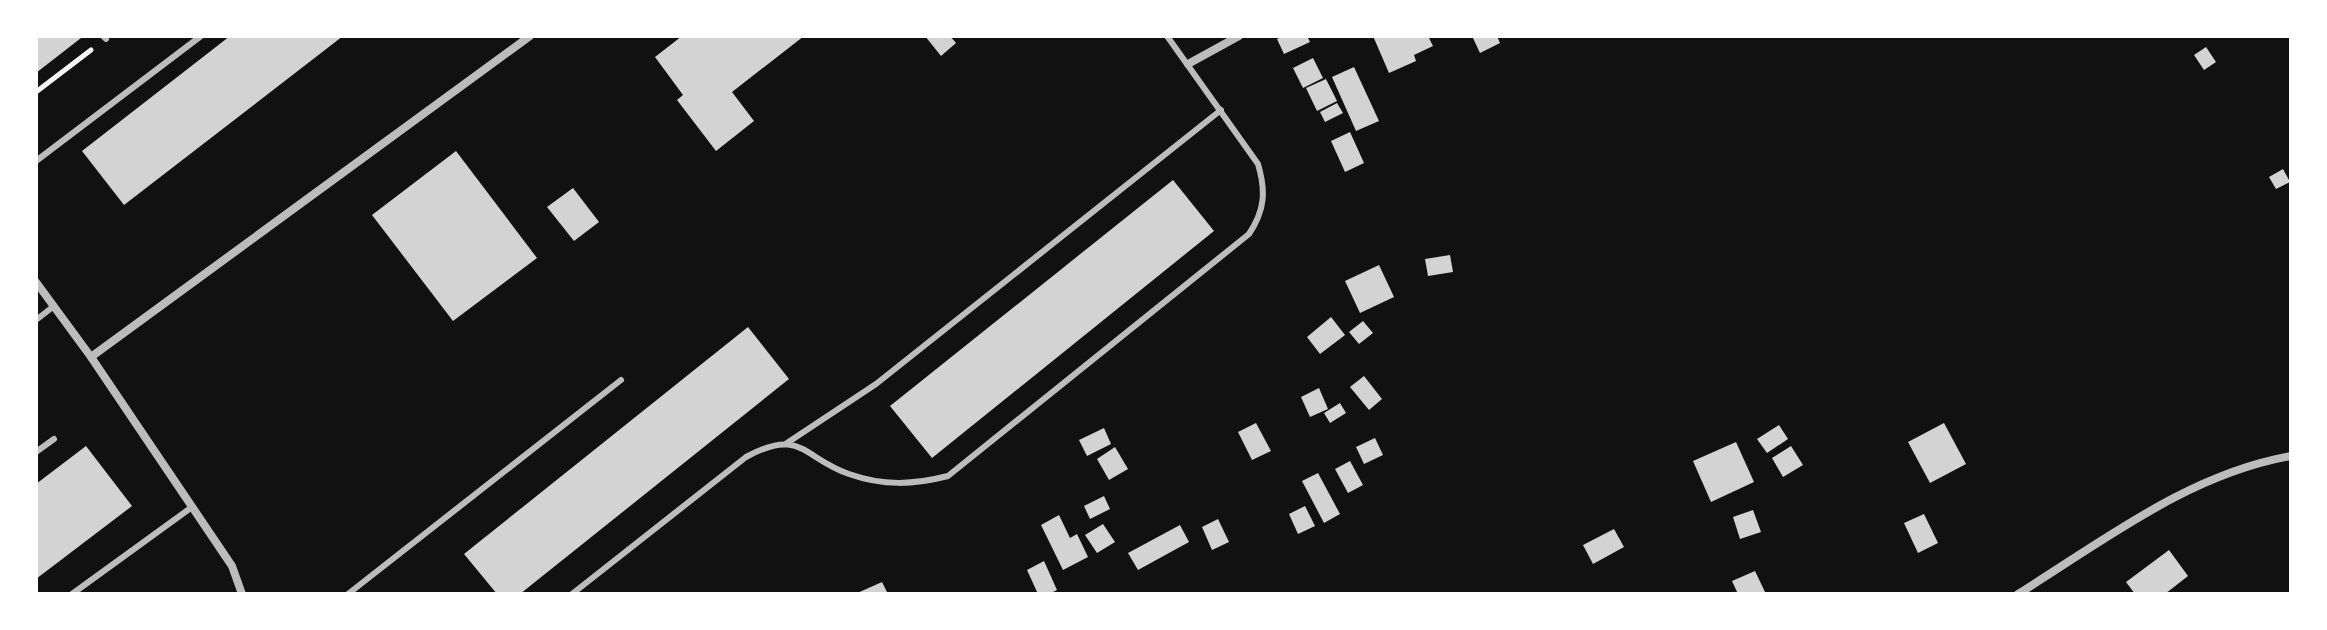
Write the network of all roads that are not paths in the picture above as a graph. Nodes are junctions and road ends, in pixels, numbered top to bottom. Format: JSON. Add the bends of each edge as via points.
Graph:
{"nodes":[{"id":1,"x":201,"y":36,"type":"edge"},
{"id":2,"x":530,"y":36,"type":"edge"},
{"id":3,"x":1167,"y":36,"type":"edge"},
{"id":4,"x":1239,"y":36,"type":"edge"},
{"id":5,"x":1188,"y":64,"type":"junction"},
{"id":6,"x":1221,"y":110,"type":"junction"},
{"id":7,"x":36,"y":161,"type":"edge"},
{"id":8,"x":36,"y":282,"type":"edge"},
{"id":9,"x":54,"y":306,"type":"junction"},
{"id":10,"x":36,"y":320,"type":"edge"},
{"id":11,"x":91,"y":357,"type":"junction"},
{"id":12,"x":621,"y":380,"type":"dead end"},
{"id":13,"x":54,"y":439,"type":"dead end"},
{"id":14,"x":787,"y":443,"type":"junction"},
{"id":15,"x":36,"y":452,"type":"edge"},
{"id":16,"x":2291,"y":456,"type":"edge"},
{"id":17,"x":192,"y":507,"type":"junction"},
{"id":18,"x":72,"y":594,"type":"edge"},
{"id":19,"x":242,"y":594,"type":"edge"},
{"id":20,"x":348,"y":594,"type":"edge"},
{"id":21,"x":572,"y":594,"type":"edge"},
{"id":22,"x":2018,"y":594,"type":"edge"}],
"edges":[{"from":1,"to":7,"type":"lane"},
{"from":2,"to":11,"type":"street"},
{"from":3,"to":5,"type":"lane"},
{"from":4,"to":5,"type":"street"},
{"from":5,"to":6,"type":"lane"},
{"from":6,"to":14,"type":"lane","via":[[876,384]]},
{"from":6,"to":14,"type":"lane","via":[[1261,174],[1264,203],[1249,234],[968,462],[948,476],[900,485],[846,473]]},
{"from":8,"to":9,"type":"street"},
{"from":9,"to":10,"type":"lane"},
{"from":9,"to":11,"type":"street"},
{"from":11,"to":17,"type":"street"},
{"from":12,"to":20,"type":"lane"},
{"from":13,"to":15,"type":"lane"},
{"from":14,"to":21,"type":"lane","via":[[746,457]]},
{"from":16,"to":22,"type":"street","via":[[2227,472],[2180,493]]},
{"from":17,"to":18,"type":"lane"},
{"from":17,"to":19,"type":"street","via":[[232,566]]}]}
